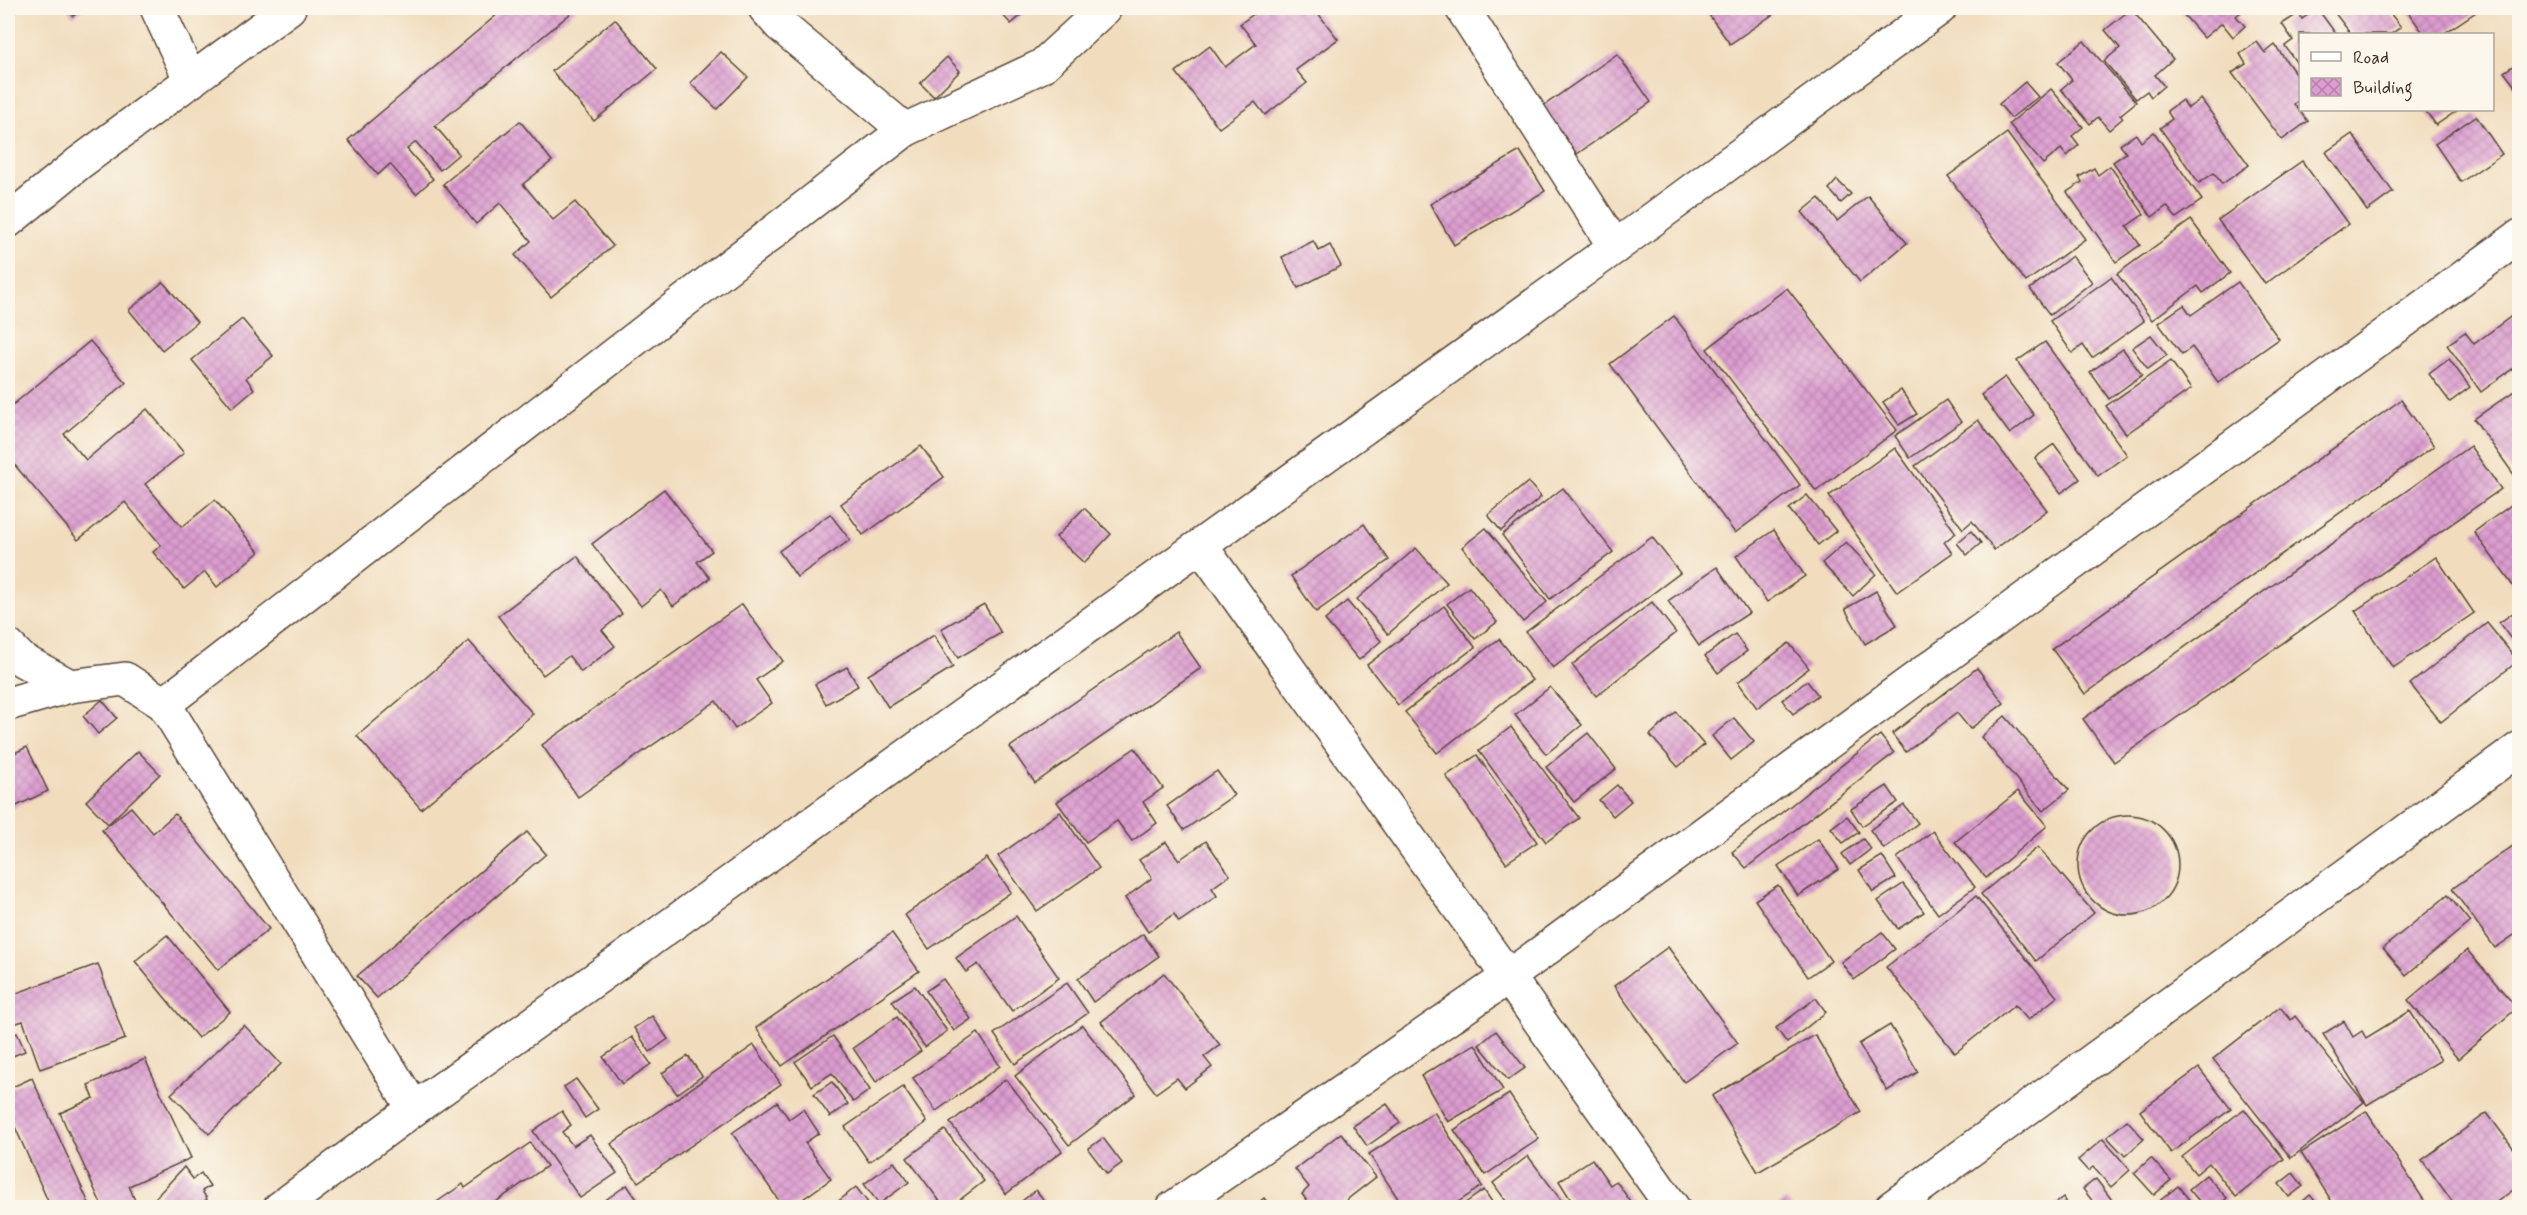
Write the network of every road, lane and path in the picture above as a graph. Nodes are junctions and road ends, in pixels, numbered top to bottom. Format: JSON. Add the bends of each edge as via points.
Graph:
{"nodes":[{"id":1,"x":157,"y":8,"type":"edge"},
{"id":2,"x":289,"y":8,"type":"edge"},
{"id":3,"x":765,"y":8,"type":"edge"},
{"id":4,"x":1105,"y":8,"type":"edge"},
{"id":5,"x":1462,"y":8,"type":"edge"},
{"id":6,"x":1940,"y":8,"type":"edge"},
{"id":7,"x":191,"y":81,"type":"junction"},
{"id":8,"x":905,"y":130,"type":"junction"},
{"id":9,"x":8,"y":221,"type":"edge"},
{"id":10,"x":2520,"y":236,"type":"edge"},
{"id":11,"x":1615,"y":247,"type":"junction"},
{"id":12,"x":1201,"y":546,"type":"junction"},
{"id":13,"x":8,"y":646,"type":"edge"},
{"id":14,"x":70,"y":686,"type":"junction"},
{"id":15,"x":8,"y":704,"type":"edge"},
{"id":16,"x":164,"y":704,"type":"junction"},
{"id":17,"x":2520,"y":748,"type":"edge"},
{"id":18,"x":1508,"y":977,"type":"junction"},
{"id":19,"x":414,"y":1108,"type":"junction"},
{"id":20,"x":280,"y":1208,"type":"edge"},
{"id":21,"x":1173,"y":1208,"type":"edge"},
{"id":22,"x":1673,"y":1208,"type":"edge"},
{"id":23,"x":1891,"y":1208,"type":"edge"}],
"edges":[{"from":1,"to":7,"type":"street"},
{"from":2,"to":7,"type":"street"},
{"from":3,"to":8,"type":"street"},
{"from":4,"to":8,"type":"street","via":[[1042,66]]},
{"from":5,"to":11,"type":"street"},
{"from":6,"to":11,"type":"street"},
{"from":7,"to":9,"type":"street"},
{"from":8,"to":16,"type":"street"},
{"from":10,"to":18,"type":"street"},
{"from":11,"to":12,"type":"street"},
{"from":12,"to":18,"type":"street"},
{"from":12,"to":19,"type":"street"},
{"from":13,"to":14,"type":"street","via":[[22,660]]},
{"from":14,"to":15,"type":"street"},
{"from":14,"to":16,"type":"street","via":[[125,680]]},
{"from":16,"to":19,"type":"street"},
{"from":17,"to":23,"type":"street"},
{"from":18,"to":21,"type":"street"},
{"from":18,"to":22,"type":"street"},
{"from":19,"to":20,"type":"street"}]}
